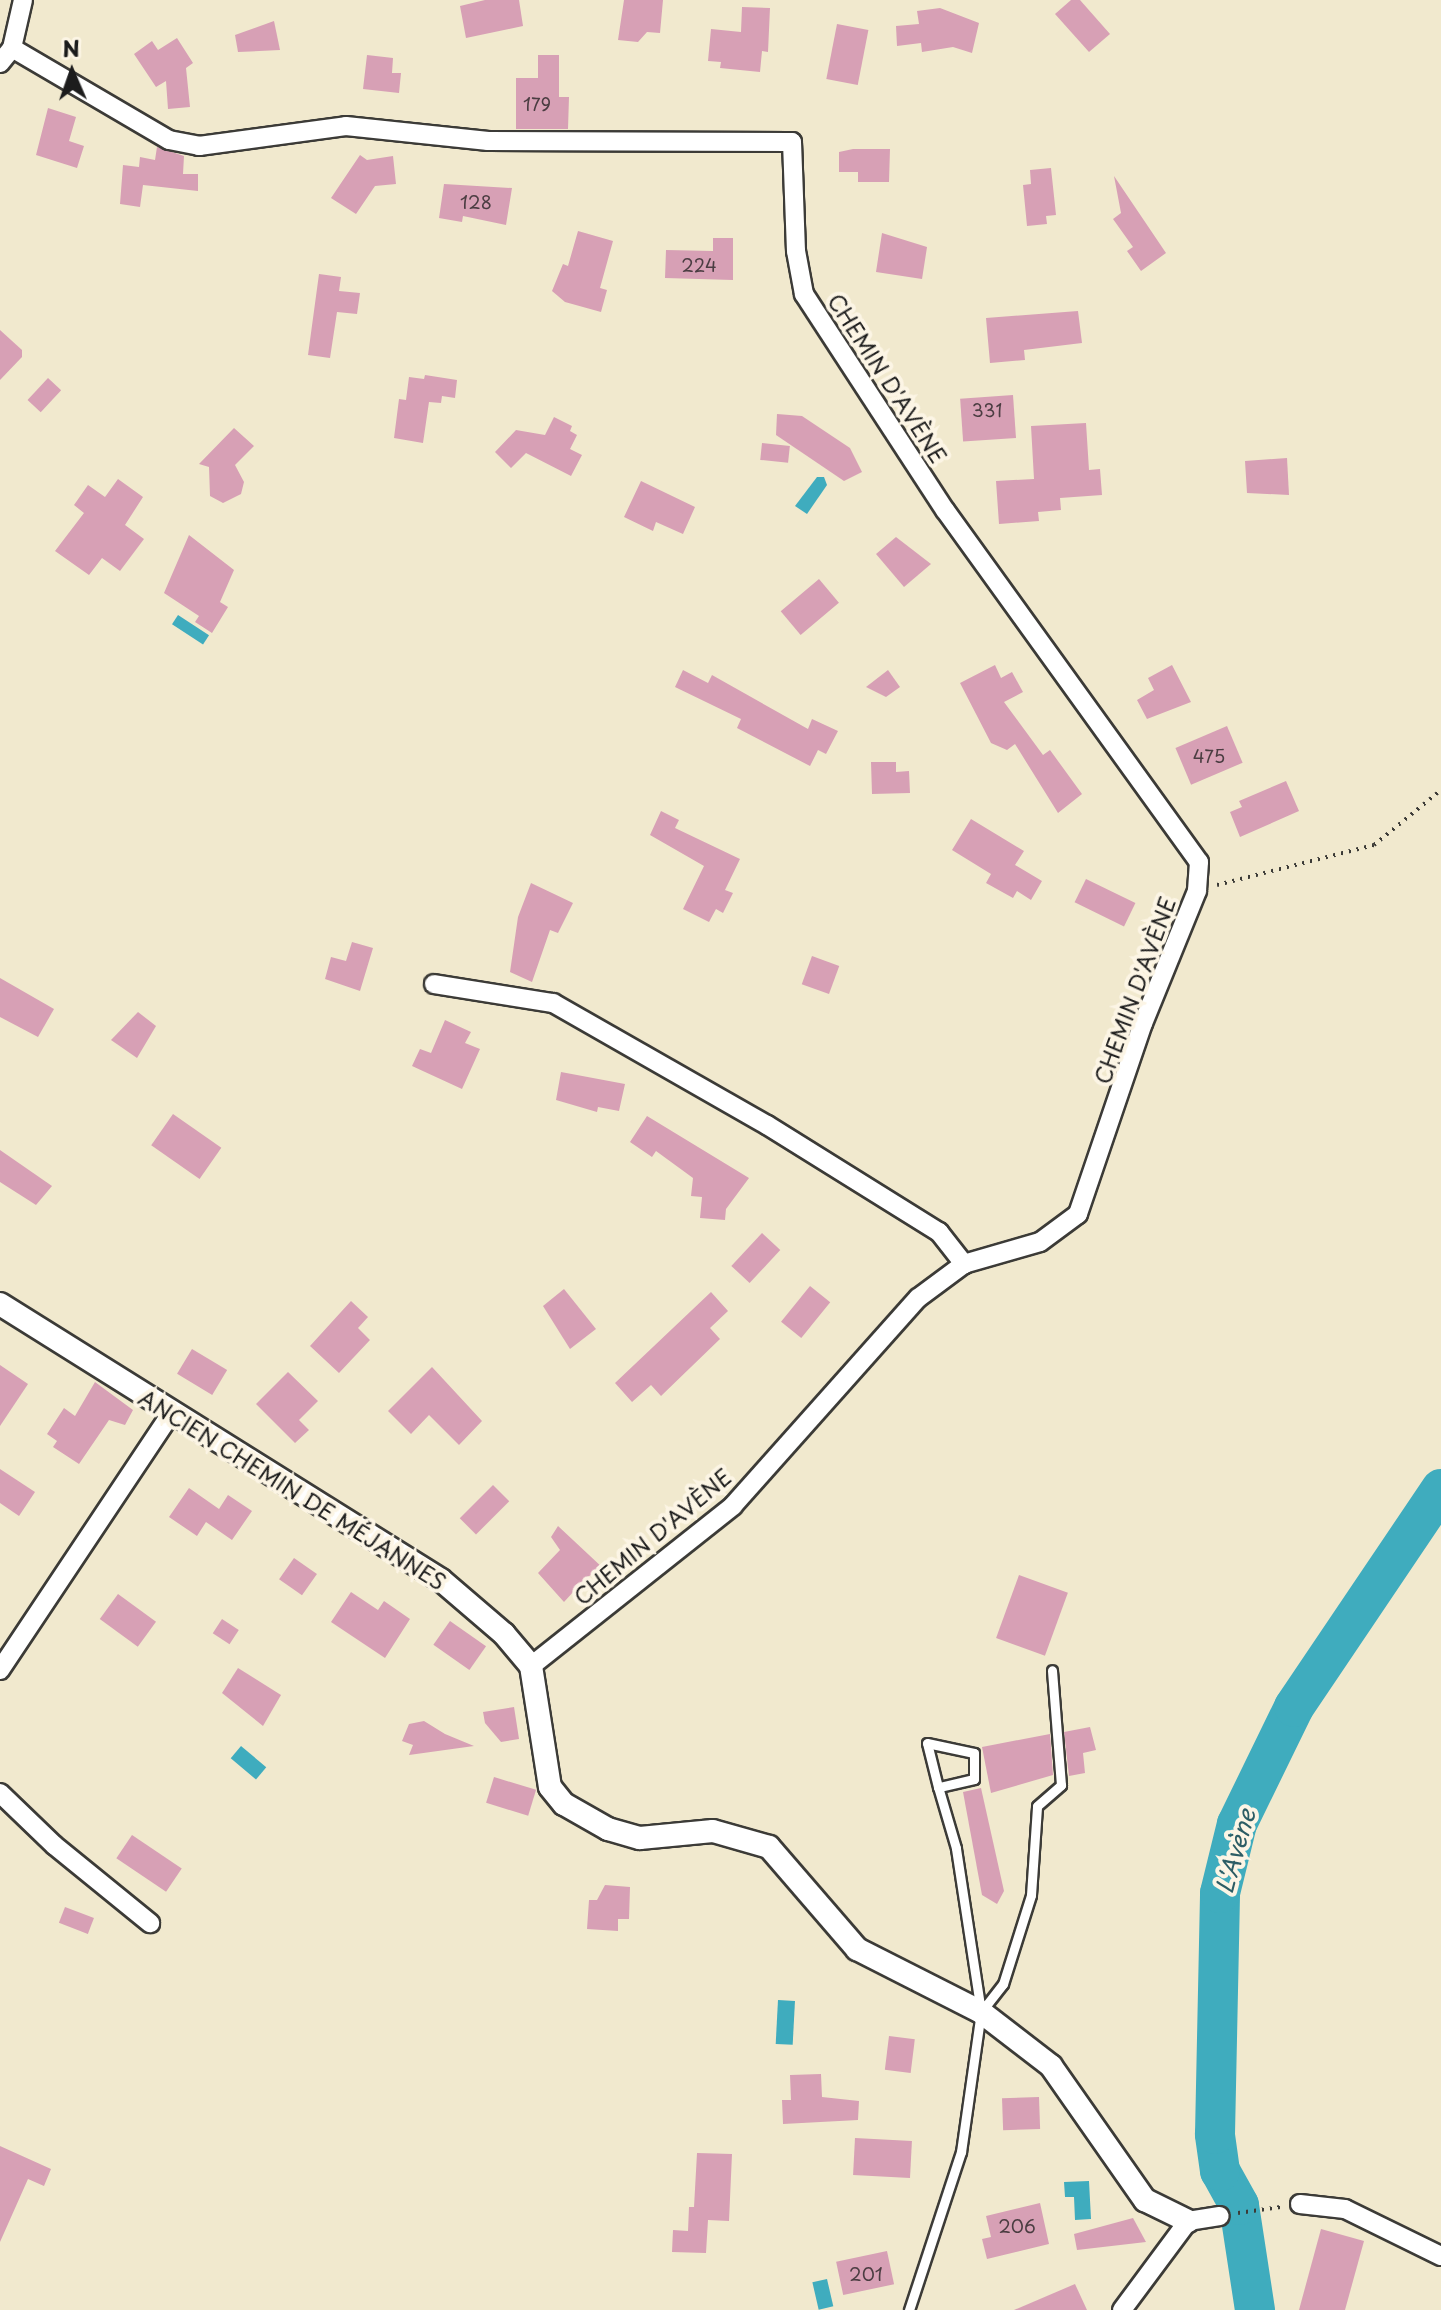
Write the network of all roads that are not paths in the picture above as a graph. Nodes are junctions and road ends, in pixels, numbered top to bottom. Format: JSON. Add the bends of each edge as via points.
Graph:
{"nodes":[{"id":1,"x":23,"y":0,"type":"edge"},
{"id":2,"x":12,"y":48,"type":"junction"},
{"id":3,"x":0,"y":63,"type":"edge"},
{"id":4,"x":434,"y":984,"type":"dead end"},
{"id":5,"x":964,"y":1264,"type":"junction"},
{"id":6,"x":0,"y":1304,"type":"edge"},
{"id":7,"x":173,"y":1411,"type":"junction"},
{"id":8,"x":531,"y":1666,"type":"junction"},
{"id":9,"x":0,"y":1670,"type":"edge"},
{"id":10,"x":1052,"y":1670,"type":"dead end"},
{"id":11,"x":938,"y":1787,"type":"junction"},
{"id":12,"x":0,"y":1793,"type":"edge"},
{"id":13,"x":150,"y":1923,"type":"dead end"},
{"id":14,"x":981,"y":2012,"type":"junction"},
{"id":15,"x":1300,"y":2204,"type":"road end"},
{"id":16,"x":1220,"y":2216,"type":"road end"},
{"id":17,"x":1188,"y":2221,"type":"junction"},
{"id":18,"x":1441,"y":2256,"type":"edge"},
{"id":19,"x":909,"y":2310,"type":"edge"},
{"id":20,"x":1122,"y":2310,"type":"edge"}],
"edges":[{"from":1,"to":2,"type":"street"},
{"from":2,"to":3,"type":"street"},
{"from":2,"to":5,"type":"street","name":"CHEMIN D'AVÈNE","via":[[169,140],[199,146],[346,126],[488,141],[792,142],[796,251],[804,294],[954,522],[1199,862],[1197,891],[1143,1023],[1078,1214],[1040,1242]]},
{"from":4,"to":5,"type":"street","via":[[553,1003],[767,1125],[939,1232]]},
{"from":5,"to":8,"type":"street","name":"CHEMIN D'AVÈNE","via":[[918,1298],[733,1506]]},
{"from":6,"to":7,"type":"street","name":"ANCIEN CHEMIN DE MÉJANNES"},
{"from":7,"to":8,"type":"street","name":"ANCIEN CHEMIN DE MÉJANNES","via":[[441,1580]]},
{"from":7,"to":9,"type":"street"},
{"from":8,"to":14,"type":"street","via":[[550,1787],[564,1804],[608,1829],[640,1838],[713,1831],[769,1847],[857,1949]]},
{"from":10,"to":14,"type":"lane","via":[[1061,1785],[1037,1806],[1031,1895],[1003,1984]]},
{"from":11,"to":11,"type":"lane","via":[[974,1779],[974,1753],[927,1743]]},
{"from":11,"to":14,"type":"lane","via":[[956,1848]]},
{"from":12,"to":13,"type":"street"},
{"from":14,"to":17,"type":"street","via":[[1051,2066],[1145,2200]]},
{"from":14,"to":19,"type":"lane","via":[[961,2152]]},
{"from":15,"to":18,"type":"street","via":[[1345,2209]]},
{"from":16,"to":17,"type":"street"},
{"from":17,"to":20,"type":"street"}]}
